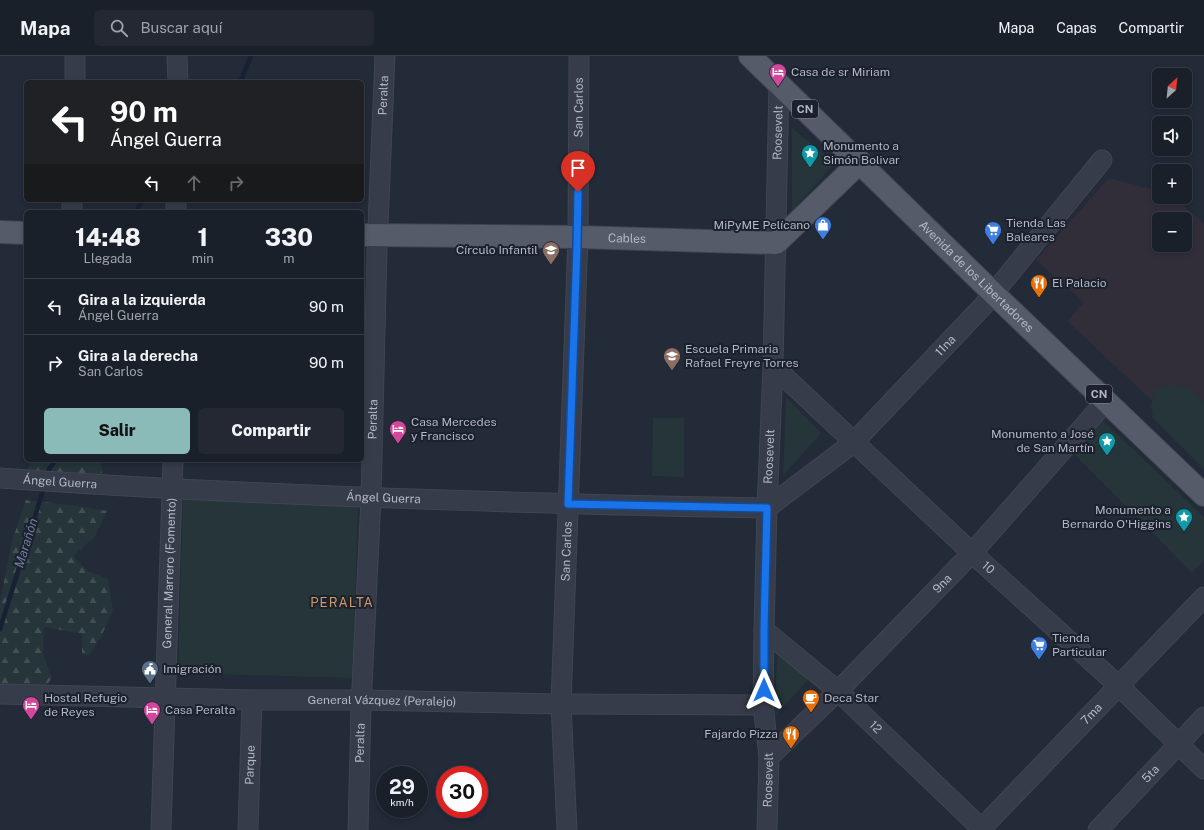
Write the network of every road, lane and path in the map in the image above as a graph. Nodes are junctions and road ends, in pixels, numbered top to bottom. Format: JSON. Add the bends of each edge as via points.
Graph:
{"nodes":[{"id":1,"x":75,"y":56,"type":"edge"},
{"id":2,"x":177,"y":56,"type":"edge"},
{"id":3,"x":385,"y":56,"type":"edge"},
{"id":4,"x":579,"y":56,"type":"edge"},
{"id":5,"x":750,"y":56,"type":"edge"},
{"id":6,"x":75,"y":80,"type":"edge"},
{"id":7,"x":178,"y":80,"type":"edge"},
{"id":8,"x":779,"y":83,"type":"junction"},
{"id":9,"x":1102,"y":160,"type":"dead end"},
{"id":10,"x":860,"y":162,"type":"junction"},
{"id":11,"x":0,"y":232,"type":"edge"},
{"id":12,"x":24,"y":233,"type":"edge"},
{"id":13,"x":370,"y":235,"type":"edge"},
{"id":14,"x":578,"y":237,"type":"junction"},
{"id":15,"x":776,"y":243,"type":"junction"},
{"id":16,"x":993,"y":293,"type":"junction"},
{"id":17,"x":773,"y":366,"type":"junction"},
{"id":18,"x":368,"y":368,"type":"edge"},
{"id":19,"x":1106,"y":401,"type":"junction"},
{"id":20,"x":854,"y":443,"type":"junction"},
{"id":21,"x":173,"y":462,"type":"edge"},
{"id":22,"x":0,"y":478,"type":"edge"},
{"id":23,"x":173,"y":488,"type":"junction"},
{"id":24,"x":1204,"y":495,"type":"edge"},
{"id":25,"x":371,"y":498,"type":"junction"},
{"id":26,"x":568,"y":504,"type":"junction"},
{"id":27,"x":767,"y":508,"type":"junction"},
{"id":28,"x":972,"y":553,"type":"junction"},
{"id":29,"x":1204,"y":597,"type":"edge"},
{"id":30,"x":764,"y":630,"type":"junction"},
{"id":31,"x":1119,"y":686,"type":"junction"},
{"id":32,"x":838,"y":691,"type":"junction"},
{"id":33,"x":7,"y":695,"type":"edge"},
{"id":34,"x":165,"y":698,"type":"junction"},
{"id":35,"x":252,"y":700,"type":"junction"},
{"id":36,"x":362,"y":700,"type":"junction"},
{"id":37,"x":561,"y":704,"type":"junction"},
{"id":38,"x":764,"y":705,"type":"junction"},
{"id":39,"x":1204,"y":717,"type":"edge"},
{"id":40,"x":1178,"y":744,"type":"junction"},
{"id":41,"x":769,"y":757,"type":"junction"},
{"id":42,"x":1204,"y":769,"type":"edge"},
{"id":43,"x":161,"y":830,"type":"edge"},
{"id":44,"x":248,"y":830,"type":"edge"},
{"id":45,"x":358,"y":830,"type":"edge"},
{"id":46,"x":567,"y":830,"type":"edge"},
{"id":47,"x":767,"y":830,"type":"edge"},
{"id":48,"x":982,"y":830,"type":"edge"},
{"id":49,"x":1098,"y":830,"type":"edge"}],
"edges":[{"from":1,"to":6,"type":"street"},
{"from":2,"to":7,"type":"street"},
{"from":3,"to":13,"type":"street","name":"Peralta"},
{"from":4,"to":14,"type":"street","name":"San Carlos"},
{"from":5,"to":8,"type":"main road","name":"Avenida de los Libertadores","number":"CN"},
{"from":8,"to":10,"type":"main road","name":"Avenida de los Libertadores","number":"CN"},
{"from":8,"to":15,"type":"street","name":"Roosevelt"},
{"from":9,"to":16,"type":"street","name":"11na"},
{"from":10,"to":15,"type":"main road"},
{"from":10,"to":16,"type":"main road","name":"Avenida de los Libertadores","number":"CN"},
{"from":11,"to":12,"type":"main road"},
{"from":13,"to":14,"type":"main road","name":"Cables"},
{"from":13,"to":18,"type":"street","name":"Peralta"},
{"from":14,"to":15,"type":"main road","name":"Cables"},
{"from":14,"to":26,"type":"street","name":"San Carlos"},
{"from":15,"to":17,"type":"street","name":"Roosevelt"},
{"from":16,"to":19,"type":"main road","name":"Avenida de los Libertadores","number":"CN"},
{"from":16,"to":20,"type":"street","name":"11na"},
{"from":17,"to":20,"type":"street","name":"10"},
{"from":17,"to":27,"type":"street","name":"Roosevelt"},
{"from":18,"to":25,"type":"street","name":"Peralta"},
{"from":19,"to":24,"type":"main road","name":"Avenida de los Libertadores","number":"CN"},
{"from":19,"to":28,"type":"street","name":"9na"},
{"from":20,"to":27,"type":"street","name":"11na"},
{"from":20,"to":28,"type":"street","name":"10"},
{"from":21,"to":23,"type":"street","name":"General Marrero (Fomento)"},
{"from":22,"to":23,"type":"street","name":"Ángel Guerra"},
{"from":23,"to":25,"type":"street","name":"Ángel Guerra"},
{"from":23,"to":34,"type":"street","name":"General Marrero (Fomento)"},
{"from":25,"to":26,"type":"street","name":"Ángel Guerra"},
{"from":25,"to":36,"type":"street","name":"Peralta"},
{"from":26,"to":27,"type":"street","name":"Ángel Guerra"},
{"from":26,"to":37,"type":"street","name":"San Carlos"},
{"from":27,"to":30,"type":"street","name":"Roosevelt"},
{"from":28,"to":31,"type":"street","name":"10"},
{"from":28,"to":32,"type":"street","name":"9na"},
{"from":29,"to":31,"type":"street","name":"7ma"},
{"from":30,"to":32,"type":"street","name":"12"},
{"from":30,"to":38,"type":"street","name":"Roosevelt"},
{"from":31,"to":40,"type":"street","name":"10"},
{"from":31,"to":48,"type":"street","name":"7ma"},
{"from":32,"to":41,"type":"street","name":"9na"},
{"from":32,"to":48,"type":"street","name":"12"},
{"from":33,"to":34,"type":"street","name":"General Vázquez (Peralejo)"},
{"from":34,"to":35,"type":"street","name":"General Vázquez (Peralejo)"},
{"from":34,"to":43,"type":"street","name":"General Marrero (Fomento)"},
{"from":35,"to":36,"type":"street","name":"General Vázquez (Peralejo)"},
{"from":35,"to":44,"type":"street","name":"Parque"},
{"from":36,"to":37,"type":"street","name":"General Vázquez (Peralejo)"},
{"from":36,"to":45,"type":"street","name":"Peralta"},
{"from":37,"to":38,"type":"street","name":"General Vázquez (Peralejo)"},
{"from":37,"to":46,"type":"street","name":"San Carlos"},
{"from":38,"to":41,"type":"street","name":"Roosevelt"},
{"from":39,"to":40,"type":"street","name":"5ta"},
{"from":40,"to":42,"type":"street","name":"10"},
{"from":40,"to":49,"type":"street","name":"5ta"},
{"from":41,"to":47,"type":"street","name":"Roosevelt"}]}
